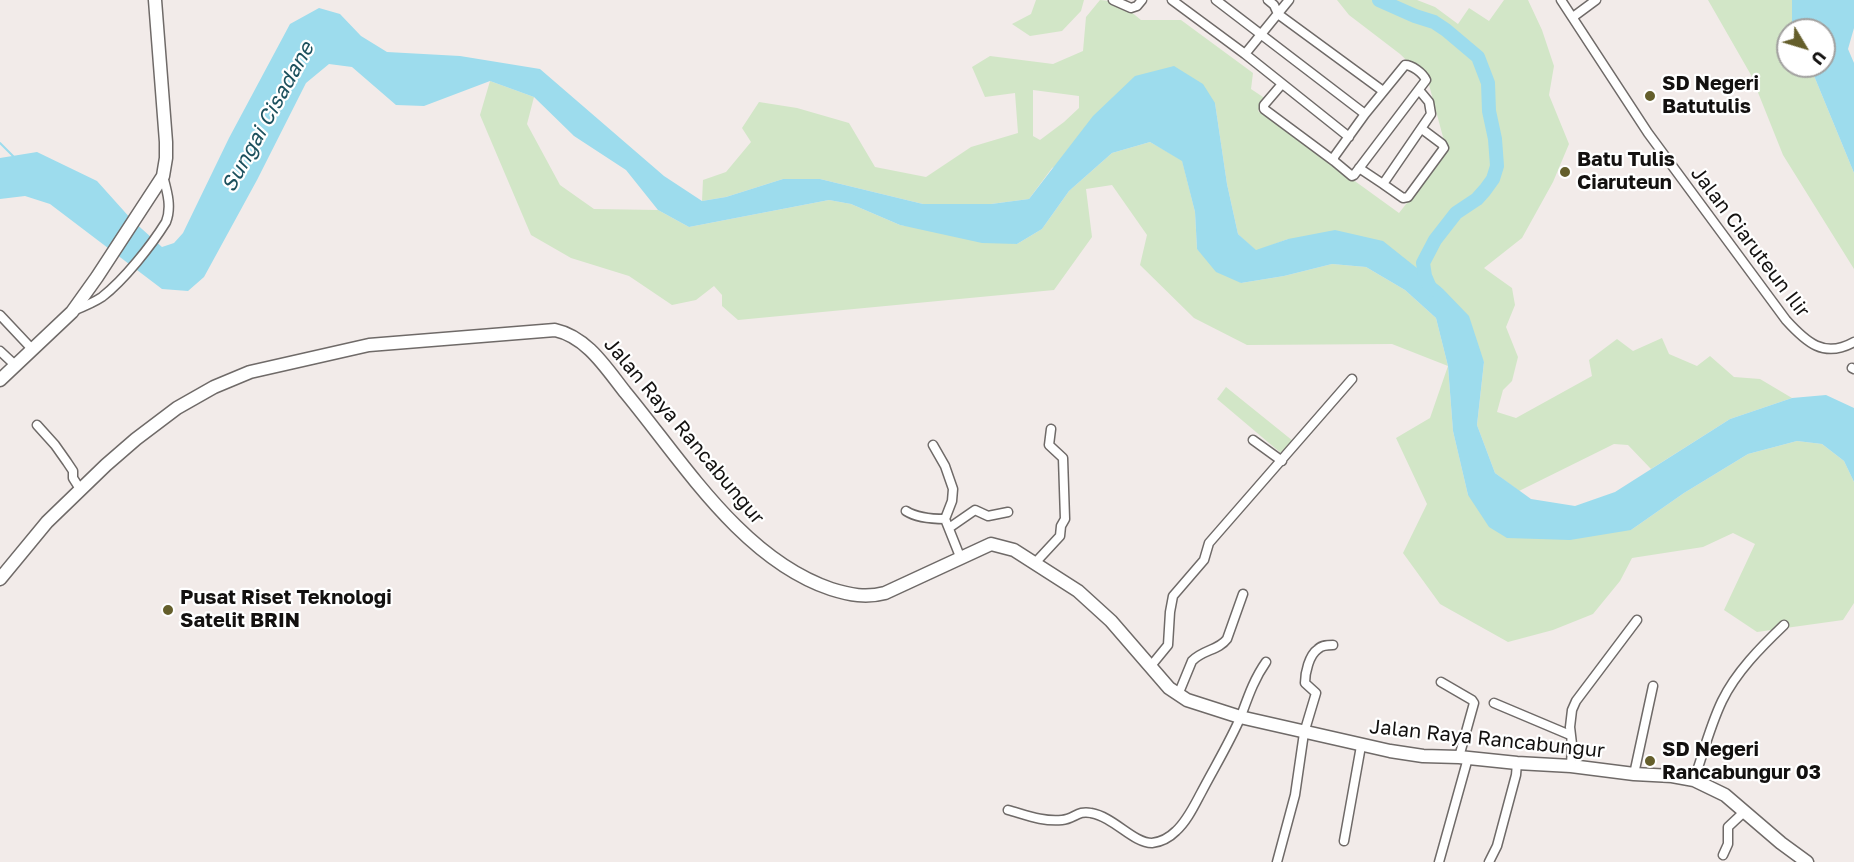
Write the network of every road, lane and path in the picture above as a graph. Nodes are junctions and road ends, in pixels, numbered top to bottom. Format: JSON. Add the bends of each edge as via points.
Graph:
{"nodes":[{"id":1,"x":154,"y":0,"type":"edge"},
{"id":2,"x":1113,"y":0,"type":"edge"},
{"id":3,"x":1142,"y":0,"type":"edge"},
{"id":4,"x":1173,"y":0,"type":"edge"},
{"id":5,"x":1216,"y":0,"type":"edge"},
{"id":6,"x":1268,"y":0,"type":"edge"},
{"id":7,"x":1289,"y":0,"type":"edge"},
{"id":8,"x":1561,"y":0,"type":"edge"},
{"id":9,"x":1596,"y":0,"type":"edge"},
{"id":10,"x":1278,"y":14,"type":"junction"},
{"id":11,"x":1573,"y":17,"type":"junction"},
{"id":12,"x":1261,"y":34,"type":"junction"},
{"id":13,"x":1245,"y":54,"type":"junction"},
{"id":14,"x":1282,"y":84,"type":"junction"},
{"id":15,"x":1419,"y":90,"type":"junction"},
{"id":16,"x":1383,"y":91,"type":"junction"},
{"id":17,"x":1365,"y":114,"type":"junction"},
{"id":18,"x":1422,"y":129,"type":"junction"},
{"id":19,"x":1349,"y":137,"type":"junction"},
{"id":20,"x":1334,"y":161,"type":"junction"},
{"id":21,"x":1359,"y":168,"type":"junction"},
{"id":22,"x":163,"y":176,"type":"junction"},
{"id":23,"x":1383,"y":184,"type":"junction"},
{"id":24,"x":72,"y":312,"type":"junction"},
{"id":25,"x":0,"y":315,"type":"edge"},
{"id":26,"x":1854,"y":342,"type":"edge"},
{"id":27,"x":32,"y":349,"type":"junction"},
{"id":28,"x":0,"y":351,"type":"edge"},
{"id":29,"x":15,"y":365,"type":"junction"},
{"id":30,"x":0,"y":380,"type":"edge"},
{"id":31,"x":1352,"y":380,"type":"dead end"},
{"id":32,"x":36,"y":425,"type":"dead end"},
{"id":33,"x":1051,"y":429,"type":"dead end"},
{"id":34,"x":1253,"y":440,"type":"dead end"},
{"id":35,"x":933,"y":445,"type":"dead end"},
{"id":36,"x":1282,"y":461,"type":"junction"},
{"id":37,"x":80,"y":489,"type":"junction"},
{"id":38,"x":906,"y":511,"type":"dead end"},
{"id":39,"x":1008,"y":512,"type":"dead end"},
{"id":40,"x":945,"y":519,"type":"junction"},
{"id":41,"x":949,"y":528,"type":"junction"},
{"id":42,"x":961,"y":559,"type":"junction"},
{"id":43,"x":1035,"y":562,"type":"junction"},
{"id":44,"x":0,"y":579,"type":"edge"},
{"id":45,"x":1243,"y":594,"type":"dead end"},
{"id":46,"x":1637,"y":620,"type":"dead end"},
{"id":47,"x":1784,"y":625,"type":"dead end"},
{"id":48,"x":1333,"y":645,"type":"dead end"},
{"id":49,"x":1266,"y":662,"type":"dead end"},
{"id":50,"x":1150,"y":667,"type":"junction"},
{"id":51,"x":1441,"y":682,"type":"dead end"},
{"id":52,"x":1653,"y":686,"type":"dead end"},
{"id":53,"x":1178,"y":695,"type":"junction"},
{"id":54,"x":1494,"y":702,"type":"dead end"},
{"id":55,"x":1240,"y":717,"type":"junction"},
{"id":56,"x":1304,"y":733,"type":"junction"},
{"id":57,"x":1570,"y":735,"type":"junction"},
{"id":58,"x":1361,"y":746,"type":"junction"},
{"id":59,"x":1463,"y":757,"type":"junction"},
{"id":60,"x":1517,"y":763,"type":"junction"},
{"id":61,"x":1571,"y":765,"type":"junction"},
{"id":62,"x":1634,"y":774,"type":"junction"},
{"id":63,"x":1694,"y":780,"type":"junction"},
{"id":64,"x":1008,"y":810,"type":"dead end"},
{"id":65,"x":1745,"y":811,"type":"junction"},
{"id":66,"x":1344,"y":841,"type":"dead end"},
{"id":67,"x":1723,"y":855,"type":"dead end"},
{"id":68,"x":1277,"y":862,"type":"edge"},
{"id":69,"x":1439,"y":862,"type":"edge"},
{"id":70,"x":1489,"y":862,"type":"edge"},
{"id":71,"x":1807,"y":862,"type":"edge"}],
"edges":[{"from":1,"to":22,"type":"main road","via":[[166,142]]},
{"from":2,"to":3,"type":"street","via":[[1131,8]]},
{"from":4,"to":13,"type":"street"},
{"from":5,"to":12,"type":"street"},
{"from":6,"to":10,"type":"street"},
{"from":7,"to":10,"type":"street"},
{"from":8,"to":11,"type":"street","name":"Jalan Ciaruteun Ilir"},
{"from":9,"to":11,"type":"street"},
{"from":10,"to":12,"type":"street"},
{"from":10,"to":16,"type":"street"},
{"from":11,"to":26,"type":"street","name":"Jalan Ciaruteun Ilir","via":[[1648,133],[1786,320],[1821,348]]},
{"from":12,"to":13,"type":"street"},
{"from":12,"to":17,"type":"street"},
{"from":13,"to":14,"type":"street"},
{"from":14,"to":19,"type":"street"},
{"from":14,"to":20,"type":"street","via":[[1264,109]]},
{"from":15,"to":16,"type":"street","via":[[1425,77],[1407,65]]},
{"from":15,"to":18,"type":"street","via":[[1431,108]]},
{"from":15,"to":21,"type":"street"},
{"from":16,"to":17,"type":"street"},
{"from":17,"to":19,"type":"street"},
{"from":18,"to":23,"type":"street"},
{"from":18,"to":23,"type":"street","via":[[1444,148],[1408,197],[1403,198]]},
{"from":19,"to":20,"type":"street"},
{"from":20,"to":21,"type":"street","via":[[1352,176]]},
{"from":21,"to":23,"type":"street"},
{"from":22,"to":24,"type":"main road"},
{"from":22,"to":24,"type":"street","via":[[169,210],[162,228],[101,297]]},
{"from":24,"to":27,"type":"main road"},
{"from":25,"to":27,"type":"street"},
{"from":27,"to":29,"type":"main road"},
{"from":28,"to":29,"type":"street"},
{"from":29,"to":30,"type":"main road"},
{"from":31,"to":36,"type":"street"},
{"from":32,"to":37,"type":"street","via":[[67,462]]},
{"from":33,"to":43,"type":"street","via":[[1049,445],[1063,458],[1065,519],[1060,536]]},
{"from":34,"to":36,"type":"street"},
{"from":35,"to":40,"type":"street","via":[[953,489]]},
{"from":36,"to":50,"type":"street","via":[[1209,543],[1204,560],[1173,596],[1168,645]]},
{"from":37,"to":42,"type":"main road","name":"Jalan Raya Rancabungur","via":[[177,408],[250,372],[369,345],[544,329],[572,336],[587,346],[735,525],[798,576],[842,593],[876,595]]},
{"from":37,"to":44,"type":"main road","name":"Jalan Raya Rancabungur"},
{"from":38,"to":40,"type":"street"},
{"from":39,"to":41,"type":"street","via":[[988,516],[973,511]]},
{"from":40,"to":41,"type":"street"},
{"from":41,"to":42,"type":"street"},
{"from":42,"to":43,"type":"main road","name":"Jalan Raya Rancabungur","via":[[991,544],[1014,550]]},
{"from":43,"to":50,"type":"main road","name":"Jalan Raya Rancabungur","via":[[1094,605]]},
{"from":45,"to":53,"type":"street","via":[[1227,639],[1192,661]]},
{"from":46,"to":57,"type":"street","via":[[1576,701]]},
{"from":47,"to":63,"type":"street","via":[[1766,641],[1723,698]]},
{"from":48,"to":56,"type":"street","via":[[1315,651],[1306,672],[1305,683],[1316,693]]},
{"from":49,"to":55,"type":"street"},
{"from":50,"to":53,"type":"main road","name":"Jalan Raya Rancabungur"},
{"from":51,"to":59,"type":"street","via":[[1474,703]]},
{"from":52,"to":62,"type":"street"},
{"from":53,"to":55,"type":"main road","name":"Jalan Raya Rancabungur"},
{"from":54,"to":57,"type":"street"},
{"from":55,"to":56,"type":"main road","name":"Jalan Raya Rancabungur"},
{"from":55,"to":64,"type":"street","via":[[1184,822],[1159,842],[1141,841],[1110,819],[1082,811],[1064,820],[1043,820]]},
{"from":56,"to":58,"type":"main road","name":"Jalan Raya Rancabungur"},
{"from":56,"to":68,"type":"street","via":[[1295,795]]},
{"from":57,"to":61,"type":"street"},
{"from":58,"to":59,"type":"main road","name":"Jalan Raya Rancabungur","via":[[1423,756]]},
{"from":58,"to":66,"type":"street"},
{"from":59,"to":60,"type":"main road","name":"Jalan Raya Rancabungur"},
{"from":59,"to":69,"type":"street"},
{"from":60,"to":61,"type":"main road","name":"Jalan Raya Rancabungur"},
{"from":60,"to":70,"type":"street","via":[[1497,846]]},
{"from":61,"to":62,"type":"main road","name":"Jalan Raya Rancabungur"},
{"from":62,"to":63,"type":"main road","name":"Jalan Raya Rancabungur"},
{"from":63,"to":65,"type":"main road","name":"Jalan Raya Rancabungur","via":[[1725,795]]},
{"from":65,"to":67,"type":"street","via":[[1727,828],[1728,844]]},
{"from":65,"to":71,"type":"main road","name":"Jalan Raya Rancabungur"}]}
